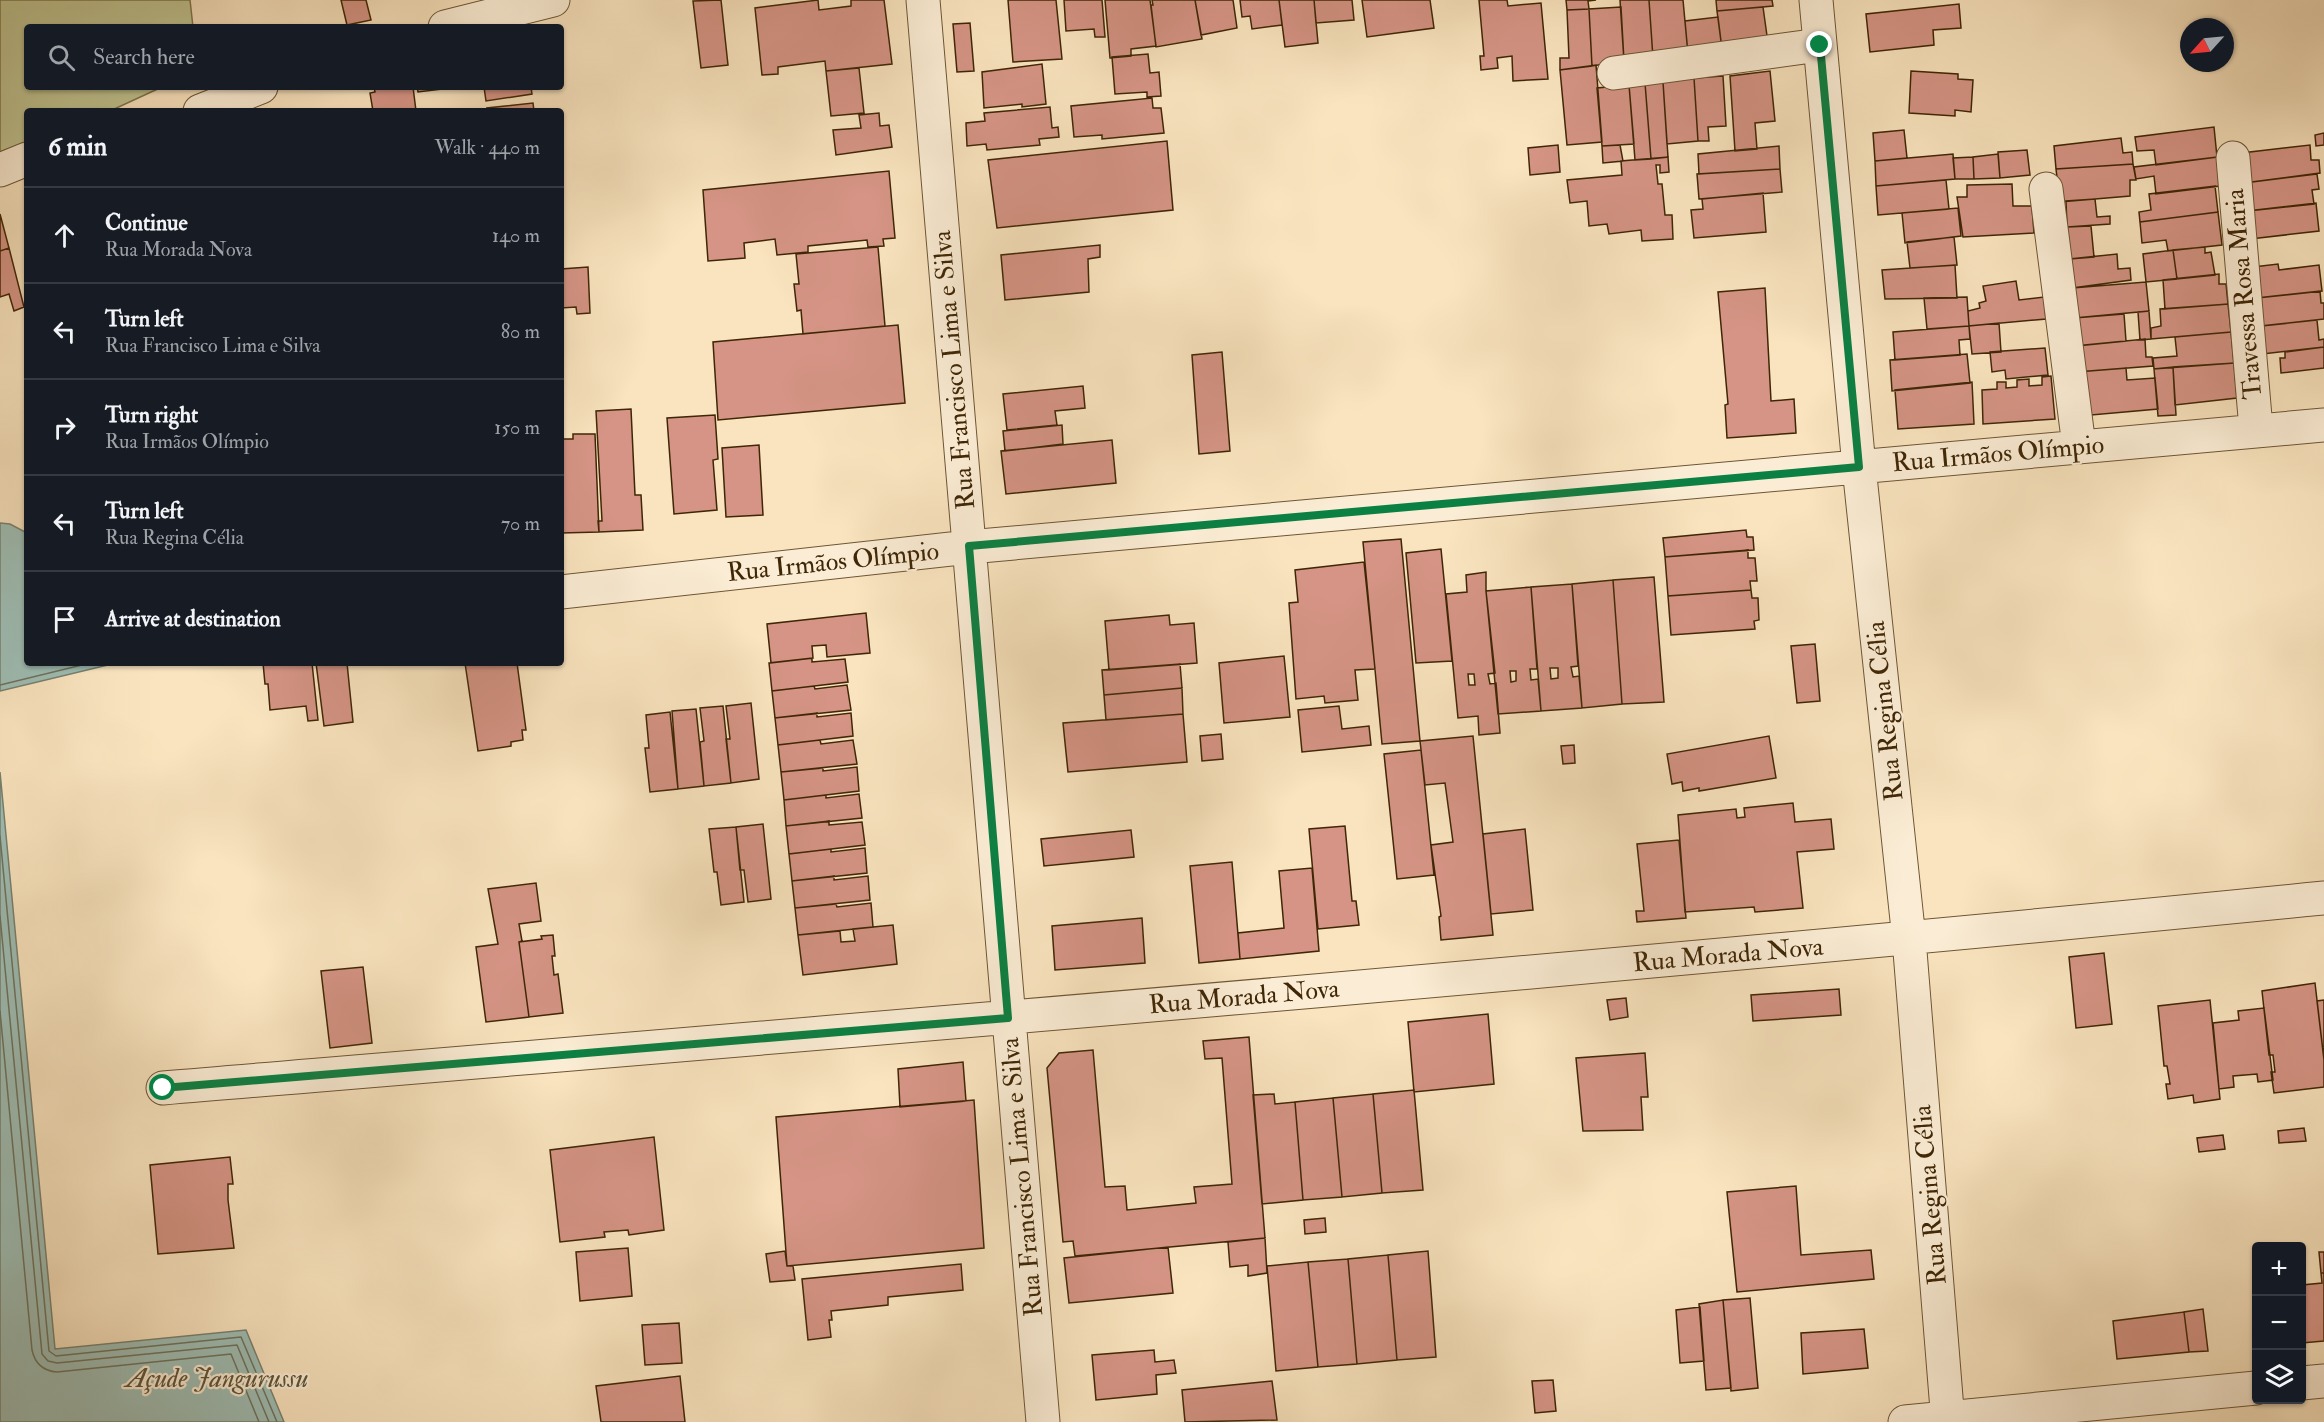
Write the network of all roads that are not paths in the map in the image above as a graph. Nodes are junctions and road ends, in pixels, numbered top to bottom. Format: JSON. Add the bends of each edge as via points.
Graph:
{"nodes":[{"id":1,"x":553,"y":0,"type":"edge"},
{"id":2,"x":923,"y":0,"type":"edge"},
{"id":3,"x":1816,"y":0,"type":"edge"},
{"id":4,"x":457,"y":24,"type":"edge"},
{"id":5,"x":1820,"y":45,"type":"junction"},
{"id":6,"x":1614,"y":73,"type":"dead end"},
{"id":7,"x":253,"y":90,"type":"edge"},
{"id":8,"x":208,"y":108,"type":"edge"},
{"id":9,"x":2233,"y":158,"type":"dead end"},
{"id":10,"x":24,"y":160,"type":"edge"},
{"id":11,"x":0,"y":170,"type":"edge"},
{"id":12,"x":2046,"y":189,"type":"dead end"},
{"id":13,"x":2324,"y":425,"type":"edge"},
{"id":14,"x":2256,"y":429,"type":"junction"},
{"id":15,"x":2079,"y":446,"type":"junction"},
{"id":16,"x":1859,"y":467,"type":"junction"},
{"id":17,"x":969,"y":546,"type":"junction"},
{"id":18,"x":564,"y":592,"type":"edge"},
{"id":19,"x":2324,"y":898,"type":"edge"},
{"id":20,"x":1909,"y":939,"type":"junction"},
{"id":21,"x":1008,"y":1018,"type":"junction"},
{"id":22,"x":163,"y":1088,"type":"dead end"},
{"id":23,"x":2324,"y":1381,"type":"edge"},
{"id":24,"x":2306,"y":1383,"type":"edge"},
{"id":25,"x":2252,"y":1388,"type":"edge"},
{"id":26,"x":1948,"y":1420,"type":"edge"},
{"id":27,"x":1043,"y":1422,"type":"edge"},
{"id":28,"x":1905,"y":1422,"type":"edge"}],
"edges":[{"from":1,"to":4,"type":"street"},
{"from":2,"to":17,"type":"street","name":"Rua Francisco Lima e Silva"},
{"from":3,"to":5,"type":"street","name":"Rua Regina Célia"},
{"from":5,"to":6,"type":"street"},
{"from":5,"to":16,"type":"street","name":"Rua Regina Célia"},
{"from":7,"to":8,"type":"street"},
{"from":9,"to":14,"type":"street","name":"Travessa Rosa Maria"},
{"from":10,"to":11,"type":"street"},
{"from":12,"to":15,"type":"street"},
{"from":13,"to":14,"type":"street","name":"Rua Irmãos Olímpio"},
{"from":14,"to":15,"type":"street","name":"Rua Irmãos Olímpio"},
{"from":15,"to":16,"type":"street","name":"Rua Irmãos Olímpio"},
{"from":16,"to":17,"type":"street","name":"Rua Irmãos Olímpio"},
{"from":16,"to":20,"type":"street","name":"Rua Regina Célia"},
{"from":17,"to":18,"type":"street","name":"Rua Irmãos Olímpio"},
{"from":17,"to":21,"type":"street","name":"Rua Francisco Lima e Silva"},
{"from":19,"to":20,"type":"street","name":"Rua Morada Nova"},
{"from":20,"to":21,"type":"street","name":"Rua Morada Nova"},
{"from":20,"to":26,"type":"street","name":"Rua Regina Célia"},
{"from":21,"to":22,"type":"street","name":"Rua Morada Nova"},
{"from":21,"to":27,"type":"street","name":"Rua Francisco Lima e Silva"},
{"from":23,"to":24,"type":"street"},
{"from":25,"to":26,"type":"street"},
{"from":26,"to":28,"type":"street"}]}
